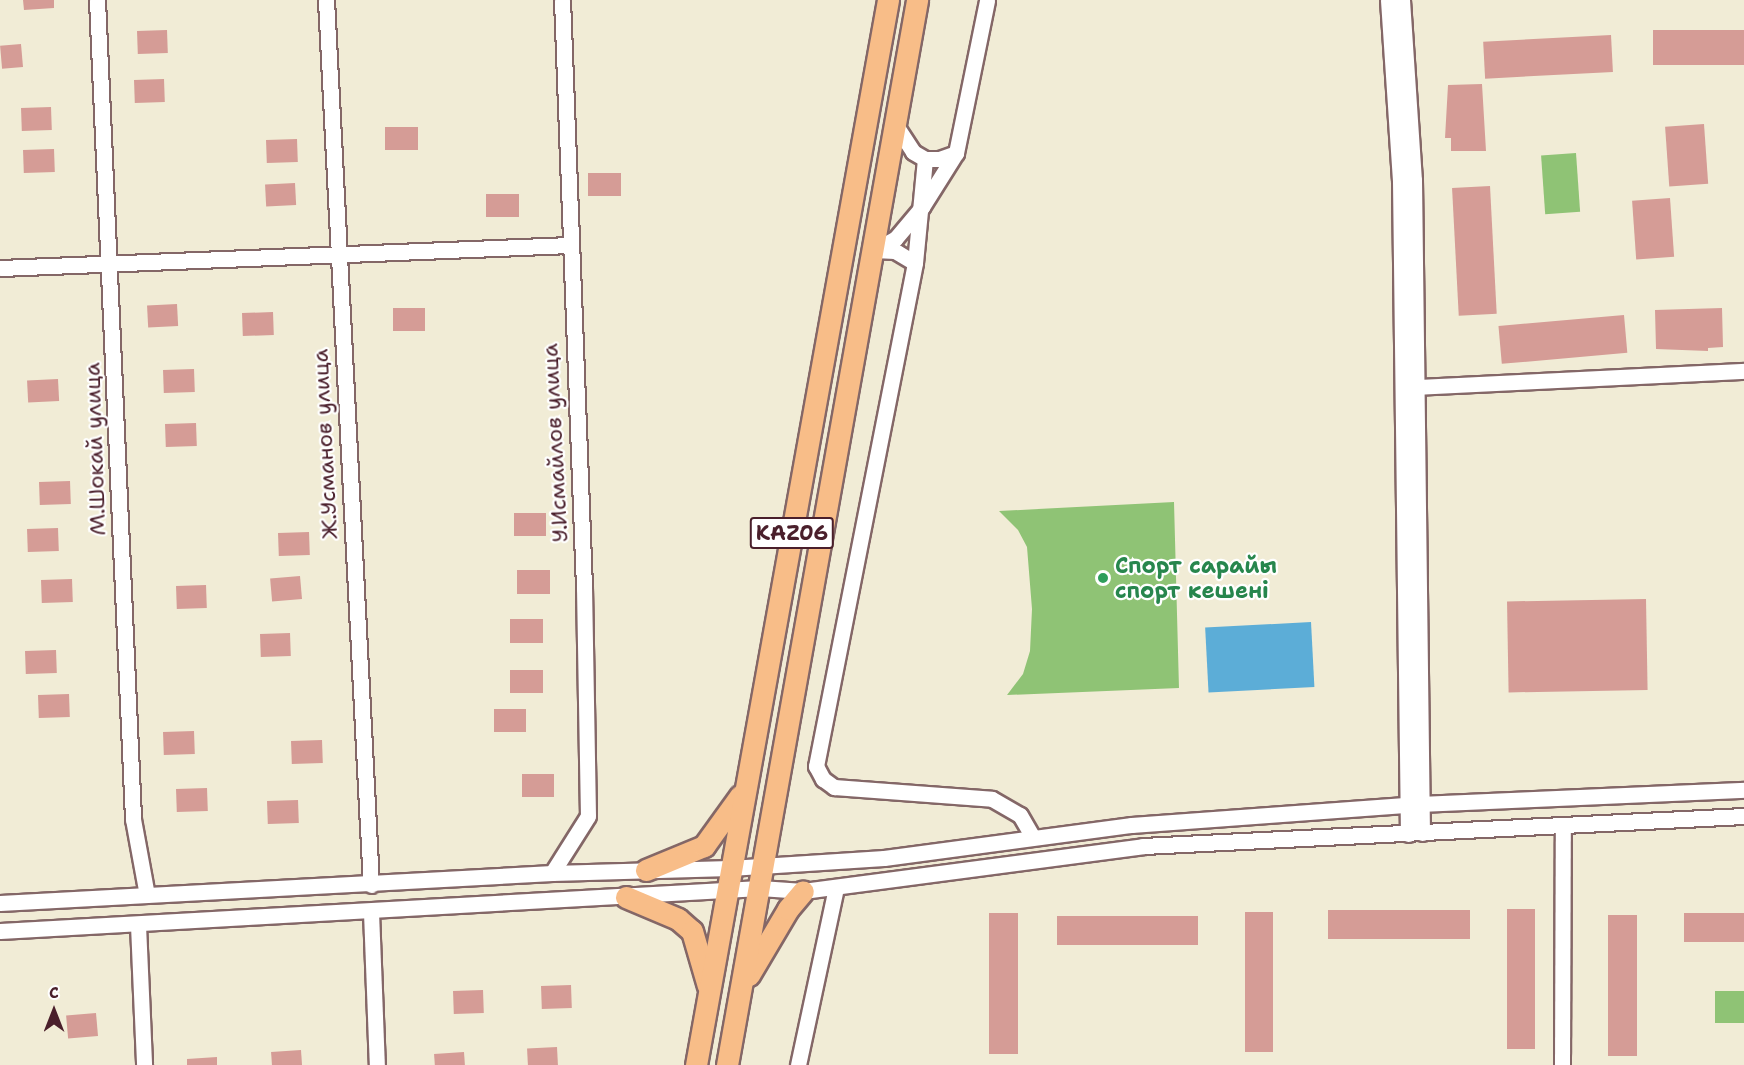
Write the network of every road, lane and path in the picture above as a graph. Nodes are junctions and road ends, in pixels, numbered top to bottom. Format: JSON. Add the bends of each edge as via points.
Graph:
{"nodes":[{"id":1,"x":97,"y":0,"type":"edge"},
{"id":2,"x":326,"y":0,"type":"edge"},
{"id":3,"x":562,"y":0,"type":"edge"},
{"id":4,"x":888,"y":0,"type":"edge"},
{"id":5,"x":916,"y":0,"type":"edge"},
{"id":6,"x":987,"y":0,"type":"edge"},
{"id":7,"x":1388,"y":0,"type":"edge"},
{"id":8,"x":1402,"y":0,"type":"edge"},
{"id":9,"x":895,"y":124,"type":"junction"},
{"id":10,"x":956,"y":153,"type":"junction"},
{"id":11,"x":926,"y":159,"type":"junction"},
{"id":12,"x":1406,"y":171,"type":"junction"},
{"id":13,"x":922,"y":207,"type":"junction"},
{"id":14,"x":569,"y":245,"type":"junction"},
{"id":15,"x":874,"y":250,"type":"junction"},
{"id":16,"x":337,"y":253,"type":"junction"},
{"id":17,"x":915,"y":263,"type":"junction"},
{"id":18,"x":110,"y":264,"type":"junction"},
{"id":19,"x":0,"y":268,"type":"edge"},
{"id":20,"x":1744,"y":371,"type":"edge"},
{"id":21,"x":1416,"y":387,"type":"junction"},
{"id":22,"x":794,"y":523,"type":"junction"},
{"id":23,"x":820,"y":528,"type":"junction"},
{"id":24,"x":747,"y":786,"type":"junction"},
{"id":25,"x":1744,"y":790,"type":"edge"},
{"id":26,"x":1676,"y":793,"type":"junction"},
{"id":27,"x":1414,"y":805,"type":"junction"},
{"id":28,"x":1744,"y":816,"type":"edge"},
{"id":29,"x":1677,"y":819,"type":"junction"},
{"id":30,"x":1563,"y":827,"type":"junction"},
{"id":31,"x":1415,"y":833,"type":"junction"},
{"id":32,"x":1032,"y":836,"type":"junction"},
{"id":33,"x":764,"y":866,"type":"junction"},
{"id":34,"x":730,"y":868,"type":"junction"},
{"id":35,"x":645,"y":870,"type":"junction"},
{"id":36,"x":552,"y":873,"type":"junction"},
{"id":37,"x":371,"y":885,"type":"junction"},
{"id":38,"x":760,"y":888,"type":"junction"},
{"id":39,"x":836,"y":888,"type":"junction"},
{"id":40,"x":728,"y":890,"type":"junction"},
{"id":41,"x":803,"y":891,"type":"junction"},
{"id":42,"x":147,"y":895,"type":"junction"},
{"id":43,"x":626,"y":897,"type":"junction"},
{"id":44,"x":0,"y":903,"type":"edge"},
{"id":45,"x":371,"y":912,"type":"junction"},
{"id":46,"x":138,"y":925,"type":"junction"},
{"id":47,"x":0,"y":931,"type":"edge"},
{"id":48,"x":710,"y":992,"type":"junction"},
{"id":49,"x":740,"y":992,"type":"junction"},
{"id":50,"x":144,"y":1065,"type":"edge"},
{"id":51,"x":376,"y":1065,"type":"edge"},
{"id":52,"x":696,"y":1065,"type":"edge"},
{"id":53,"x":727,"y":1065,"type":"edge"},
{"id":54,"x":798,"y":1065,"type":"edge"},
{"id":55,"x":1562,"y":1065,"type":"edge"}],
"edges":[{"from":1,"to":18,"type":"street","name":"М.Шокай улица"},
{"from":2,"to":16,"type":"street","name":"Ж.Усманов улица"},
{"from":3,"to":14,"type":"street","name":"У.Исмайлов улица"},
{"from":4,"to":22,"type":"highway","number":"KАZ06"},
{"from":5,"to":9,"type":"highway","number":"KАZ06"},
{"from":6,"to":10,"type":"street"},
{"from":7,"to":12,"type":"street"},
{"from":8,"to":12,"type":"street"},
{"from":9,"to":11,"type":"street","via":[[913,152]]},
{"from":9,"to":15,"type":"highway","number":"KАZ06"},
{"from":10,"to":11,"type":"street"},
{"from":10,"to":13,"type":"street"},
{"from":11,"to":13,"type":"street"},
{"from":12,"to":21,"type":"street"},
{"from":12,"to":27,"type":"street"},
{"from":13,"to":15,"type":"street","via":[[895,239]]},
{"from":13,"to":17,"type":"street"},
{"from":14,"to":16,"type":"street"},
{"from":14,"to":36,"type":"street","name":"У.Исмайлов улица","via":[[584,588],[588,816]]},
{"from":15,"to":17,"type":"street","via":[[895,251]]},
{"from":15,"to":23,"type":"highway","number":"KАZ06"},
{"from":16,"to":18,"type":"street"},
{"from":16,"to":37,"type":"street","name":"Ж.Усманов улица"},
{"from":17,"to":32,"type":"street","via":[[816,766],[834,787],[992,799],[1020,815]]},
{"from":18,"to":19,"type":"street"},
{"from":18,"to":42,"type":"street","name":"М.Шокай улица","via":[[132,819]]},
{"from":20,"to":21,"type":"street"},
{"from":21,"to":27,"type":"street"},
{"from":22,"to":23,"type":"highway"},
{"from":22,"to":24,"type":"highway","number":"KАZ06"},
{"from":23,"to":33,"type":"highway","number":"KАZ06"},
{"from":24,"to":34,"type":"highway","number":"KАZ06"},
{"from":24,"to":35,"type":"highway","via":[[704,846]]},
{"from":25,"to":26,"type":"street"},
{"from":26,"to":27,"type":"street"},
{"from":26,"to":29,"type":"street"},
{"from":27,"to":31,"type":"street"},
{"from":27,"to":32,"type":"street"},
{"from":28,"to":29,"type":"street"},
{"from":29,"to":30,"type":"street"},
{"from":30,"to":31,"type":"street"},
{"from":30,"to":55,"type":"street"},
{"from":31,"to":39,"type":"street","via":[[1143,846]]},
{"from":32,"to":33,"type":"street","via":[[884,858]]},
{"from":33,"to":34,"type":"street"},
{"from":33,"to":38,"type":"highway","number":"KАZ06"},
{"from":34,"to":35,"type":"street"},
{"from":34,"to":40,"type":"highway","number":"KАZ06"},
{"from":35,"to":36,"type":"street"},
{"from":36,"to":37,"type":"street"},
{"from":37,"to":42,"type":"street"},
{"from":38,"to":40,"type":"street"},
{"from":38,"to":41,"type":"street"},
{"from":38,"to":49,"type":"highway","number":"KАZ06"},
{"from":39,"to":41,"type":"street"},
{"from":39,"to":54,"type":"street"},
{"from":40,"to":43,"type":"street"},
{"from":40,"to":48,"type":"highway","number":"KАZ06"},
{"from":41,"to":49,"type":"highway","via":[[788,909]]},
{"from":42,"to":44,"type":"street"},
{"from":43,"to":45,"type":"street"},
{"from":43,"to":48,"type":"highway","via":[[678,919],[692,931]]},
{"from":45,"to":46,"type":"street"},
{"from":45,"to":51,"type":"street"},
{"from":46,"to":47,"type":"street"},
{"from":46,"to":50,"type":"street"},
{"from":48,"to":52,"type":"highway","number":"KАZ06"},
{"from":49,"to":53,"type":"highway","number":"KАZ06"}]}
